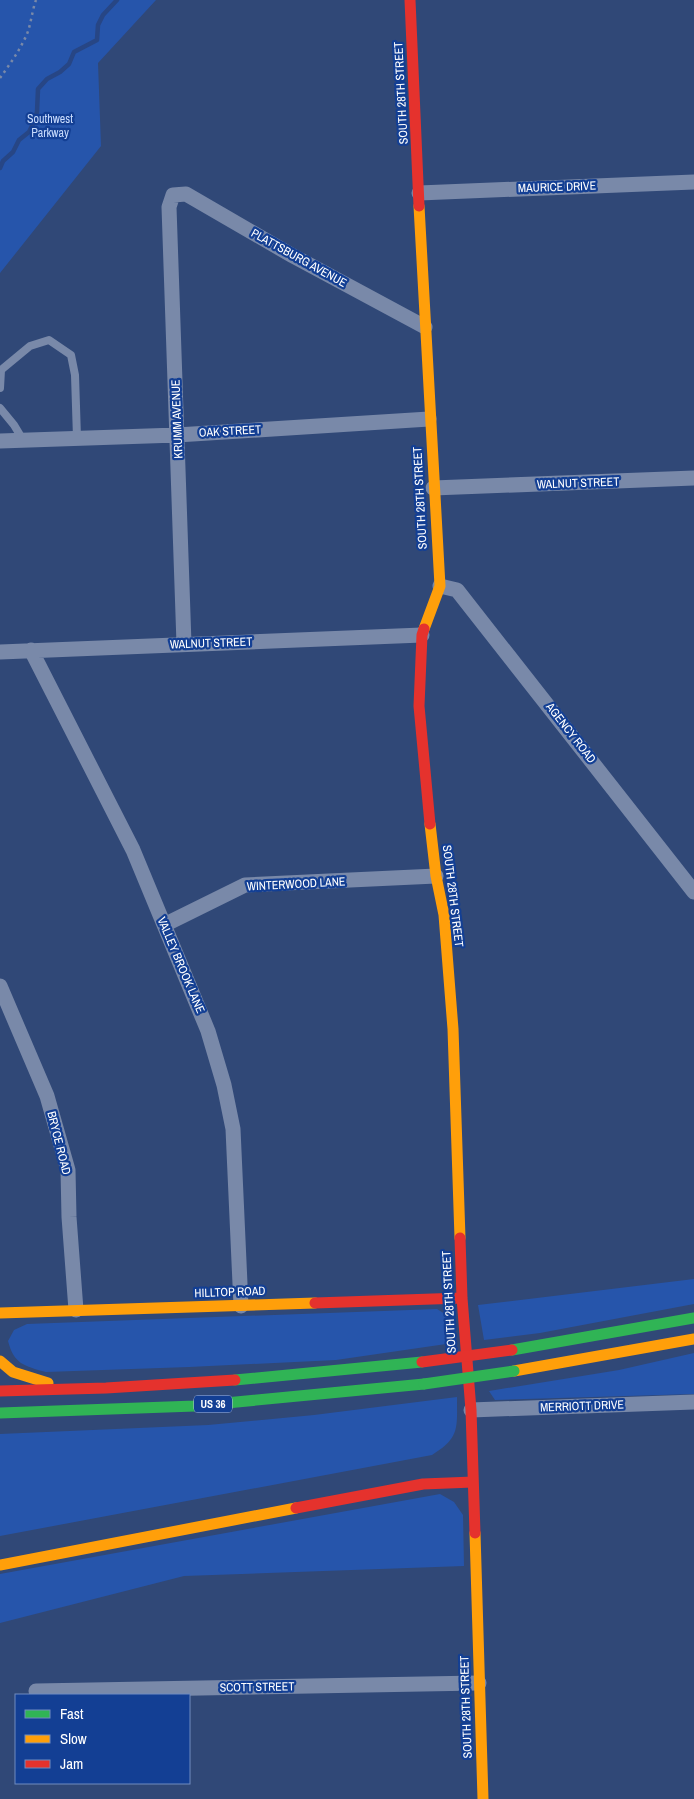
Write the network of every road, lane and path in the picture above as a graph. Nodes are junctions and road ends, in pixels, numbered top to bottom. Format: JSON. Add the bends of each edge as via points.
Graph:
{"nodes":[{"id":1,"x":36,"y":0,"type":"edge"},
{"id":2,"x":410,"y":0,"type":"edge"},
{"id":3,"x":0,"y":78,"type":"edge"},
{"id":4,"x":694,"y":182,"type":"edge"},
{"id":5,"x":419,"y":193,"type":"junction"},
{"id":6,"x":173,"y":195,"type":"joint"},
{"id":7,"x":424,"y":327,"type":"junction"},
{"id":8,"x":0,"y":388,"type":"edge"},
{"id":9,"x":0,"y":408,"type":"edge"},
{"id":10,"x":429,"y":419,"type":"junction"},
{"id":11,"x":177,"y":434,"type":"junction"},
{"id":12,"x":77,"y":438,"type":"junction"},
{"id":13,"x":23,"y":440,"type":"junction"},
{"id":14,"x":0,"y":441,"type":"edge"},
{"id":15,"x":694,"y":478,"type":"edge"},
{"id":16,"x":433,"y":488,"type":"junction"},
{"id":17,"x":440,"y":586,"type":"junction"},
{"id":18,"x":422,"y":635,"type":"junction"},
{"id":19,"x":184,"y":644,"type":"junction"},
{"id":20,"x":31,"y":650,"type":"junction"},
{"id":21,"x":0,"y":652,"type":"edge"},
{"id":22,"x":436,"y":876,"type":"junction"},
{"id":23,"x":694,"y":892,"type":"edge"},
{"id":24,"x":164,"y":924,"type":"junction"},
{"id":25,"x":0,"y":986,"type":"edge"},
{"id":26,"x":462,"y":1298,"type":"junction"},
{"id":27,"x":241,"y":1306,"type":"junction"},
{"id":28,"x":76,"y":1310,"type":"junction"},
{"id":29,"x":0,"y":1312,"type":"edge"},
{"id":30,"x":694,"y":1318,"type":"edge"},
{"id":31,"x":694,"y":1339,"type":"edge"},
{"id":32,"x":0,"y":1360,"type":"edge"},
{"id":33,"x":76,"y":1390,"type":"junction"},
{"id":34,"x":0,"y":1391,"type":"edge"},
{"id":35,"x":694,"y":1402,"type":"edge"},
{"id":36,"x":470,"y":1410,"type":"junction"},
{"id":37,"x":76,"y":1411,"type":"junction"},
{"id":38,"x":0,"y":1413,"type":"edge"},
{"id":39,"x":0,"y":1422,"type":"edge"},
{"id":40,"x":473,"y":1482,"type":"junction"},
{"id":41,"x":0,"y":1565,"type":"edge"},
{"id":42,"x":479,"y":1683,"type":"junction"},
{"id":43,"x":36,"y":1691,"type":"dead end"},
{"id":44,"x":483,"y":1799,"type":"edge"}],
"edges":[{"from":1,"to":3,"type":"path","via":[[28,32]]},
{"from":2,"to":5,"type":"main road","name":"SOUTH 28TH STREET"},
{"from":4,"to":5,"type":"street","name":"MAURICE DRIVE"},
{"from":5,"to":7,"type":"main road","name":"SOUTH 28TH STREET"},
{"from":6,"to":7,"type":"street","name":"PLATTSBURG AVENUE","via":[[186,194]]},
{"from":6,"to":11,"type":"street","name":"KRUMM AVENUE","via":[[169,207]]},
{"from":7,"to":10,"type":"main road","name":"SOUTH 28TH STREET"},
{"from":8,"to":12,"type":"lane","via":[[1,370],[30,346],[49,340],[71,355],[75,375]]},
{"from":9,"to":13,"type":"lane"},
{"from":10,"to":11,"type":"street","name":"OAK STREET"},
{"from":10,"to":16,"type":"main road","name":"SOUTH 28TH STREET"},
{"from":11,"to":12,"type":"street","name":"OAK STREET"},
{"from":11,"to":19,"type":"street","name":"KRUMM AVENUE"},
{"from":12,"to":13,"type":"street","name":"OAK STREET"},
{"from":13,"to":14,"type":"street","name":"OAK STREET"},
{"from":15,"to":16,"type":"street","name":"WALNUT STREET"},
{"from":16,"to":17,"type":"main road","name":"SOUTH 28TH STREET"},
{"from":17,"to":18,"type":"main road","name":"SOUTH 28TH STREET"},
{"from":17,"to":23,"type":"street","name":"AGENCY ROAD","via":[[457,590]]},
{"from":18,"to":19,"type":"street","name":"WALNUT STREET"},
{"from":18,"to":22,"type":"main road","name":"SOUTH 28TH STREET","via":[[419,706]]},
{"from":19,"to":20,"type":"street","name":"WALNUT STREET"},
{"from":20,"to":21,"type":"street","name":"WALNUT STREET"},
{"from":20,"to":24,"type":"street","name":"VALLEY BROOK LANE","via":[[132,850]]},
{"from":22,"to":24,"type":"street","name":"WINTERWOOD LANE","via":[[245,885]]},
{"from":22,"to":26,"type":"main road","name":"SOUTH 28TH STREET","via":[[444,914],[453,1029]]},
{"from":24,"to":27,"type":"street","name":"VALLEY BROOK LANE","via":[[208,1031],[234,1129]]},
{"from":25,"to":28,"type":"street","name":"BRYCE ROAD","via":[[46,1096],[68,1170]]},
{"from":26,"to":27,"type":"main road","name":"HILLTOP ROAD"},
{"from":26,"to":36,"type":"main road","name":"SOUTH 28TH STREET"},
{"from":27,"to":28,"type":"main road","name":"HILLTOP ROAD"},
{"from":28,"to":29,"type":"main road","name":"HILLTOP ROAD"},
{"from":30,"to":33,"type":"main road","number":"US 36","bridge":true,"via":[[512,1350],[422,1362],[286,1377]]},
{"from":31,"to":37,"type":"main road","number":"US 36","bridge":true,"via":[[424,1384],[195,1406]]},
{"from":32,"to":33,"type":"main road","via":[[12,1372]]},
{"from":33,"to":34,"type":"main road","number":"US 36"},
{"from":35,"to":36,"type":"street","name":"MERRIOTT DRIVE"},
{"from":36,"to":40,"type":"main road","name":"SOUTH 28TH STREET","via":[[468,1466]]},
{"from":37,"to":38,"type":"main road","number":"US 36"},
{"from":37,"to":39,"type":"main road"},
{"from":40,"to":41,"type":"main road","via":[[423,1484]]},
{"from":40,"to":42,"type":"main road","name":"SOUTH 28TH STREET"},
{"from":42,"to":43,"type":"street","name":"SCOTT STREET"},
{"from":42,"to":44,"type":"main road","name":"SOUTH 28TH STREET"}]}
